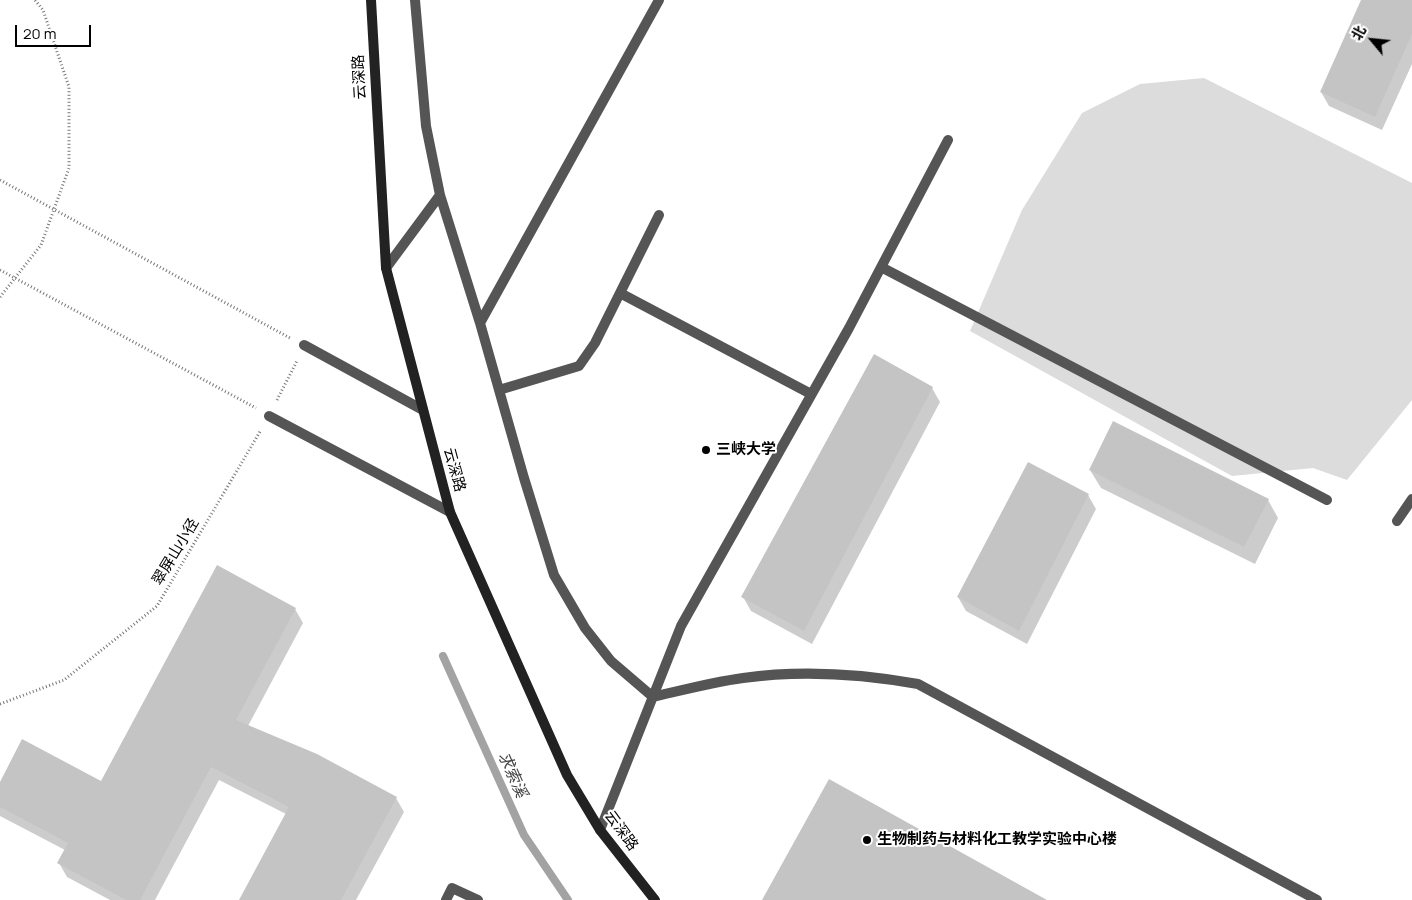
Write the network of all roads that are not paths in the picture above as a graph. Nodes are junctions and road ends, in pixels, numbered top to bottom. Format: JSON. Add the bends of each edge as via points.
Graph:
{"nodes":[{"id":1,"x":371,"y":0,"type":"edge"},
{"id":2,"x":415,"y":0,"type":"edge"},
{"id":3,"x":659,"y":0,"type":"edge"},
{"id":4,"x":948,"y":140,"type":"dead end"},
{"id":5,"x":440,"y":195,"type":"junction"},
{"id":6,"x":659,"y":215,"type":"dead end"},
{"id":7,"x":881,"y":267,"type":"junction"},
{"id":8,"x":386,"y":268,"type":"junction"},
{"id":9,"x":620,"y":293,"type":"junction"},
{"id":10,"x":480,"y":323,"type":"junction"},
{"id":11,"x":304,"y":345,"type":"road end"},
{"id":12,"x":499,"y":390,"type":"junction"},
{"id":13,"x":811,"y":394,"type":"junction"},
{"id":14,"x":423,"y":410,"type":"junction"},
{"id":15,"x":269,"y":416,"type":"road end"},
{"id":16,"x":1327,"y":500,"type":"dead end"},
{"id":17,"x":1412,"y":500,"type":"edge"},
{"id":18,"x":450,"y":512,"type":"junction"},
{"id":19,"x":1397,"y":521,"type":"dead end"},
{"id":20,"x":653,"y":697,"type":"junction"},
{"id":21,"x":600,"y":830,"type":"junction"},
{"id":22,"x":446,"y":900,"type":"edge"},
{"id":23,"x":478,"y":900,"type":"edge"},
{"id":24,"x":655,"y":900,"type":"edge"},
{"id":25,"x":1317,"y":900,"type":"edge"}],
"edges":[{"from":1,"to":8,"type":"street","name":"云深路"},
{"from":2,"to":5,"type":"lane","via":[[426,126]]},
{"from":3,"to":10,"type":"lane"},
{"from":4,"to":7,"type":"lane"},
{"from":5,"to":8,"type":"lane"},
{"from":5,"to":10,"type":"lane"},
{"from":6,"to":9,"type":"lane"},
{"from":7,"to":13,"type":"lane"},
{"from":7,"to":16,"type":"lane"},
{"from":8,"to":14,"type":"street","name":"云深路"},
{"from":9,"to":12,"type":"lane","via":[[595,343],[579,366]]},
{"from":9,"to":13,"type":"lane"},
{"from":10,"to":12,"type":"lane"},
{"from":11,"to":14,"type":"lane"},
{"from":12,"to":20,"type":"lane","via":[[554,575],[585,628],[611,661]]},
{"from":13,"to":20,"type":"lane","via":[[681,626]]},
{"from":14,"to":18,"type":"street","name":"云深路"},
{"from":15,"to":18,"type":"lane"},
{"from":17,"to":19,"type":"lane"},
{"from":18,"to":21,"type":"street","name":"云深路","via":[[567,775]]},
{"from":20,"to":21,"type":"lane"},
{"from":20,"to":25,"type":"lane","via":[[743,678],[801,673],[918,684]]},
{"from":21,"to":24,"type":"street","name":"云深路"},
{"from":22,"to":23,"type":"lane","via":[[452,888]]}]}
